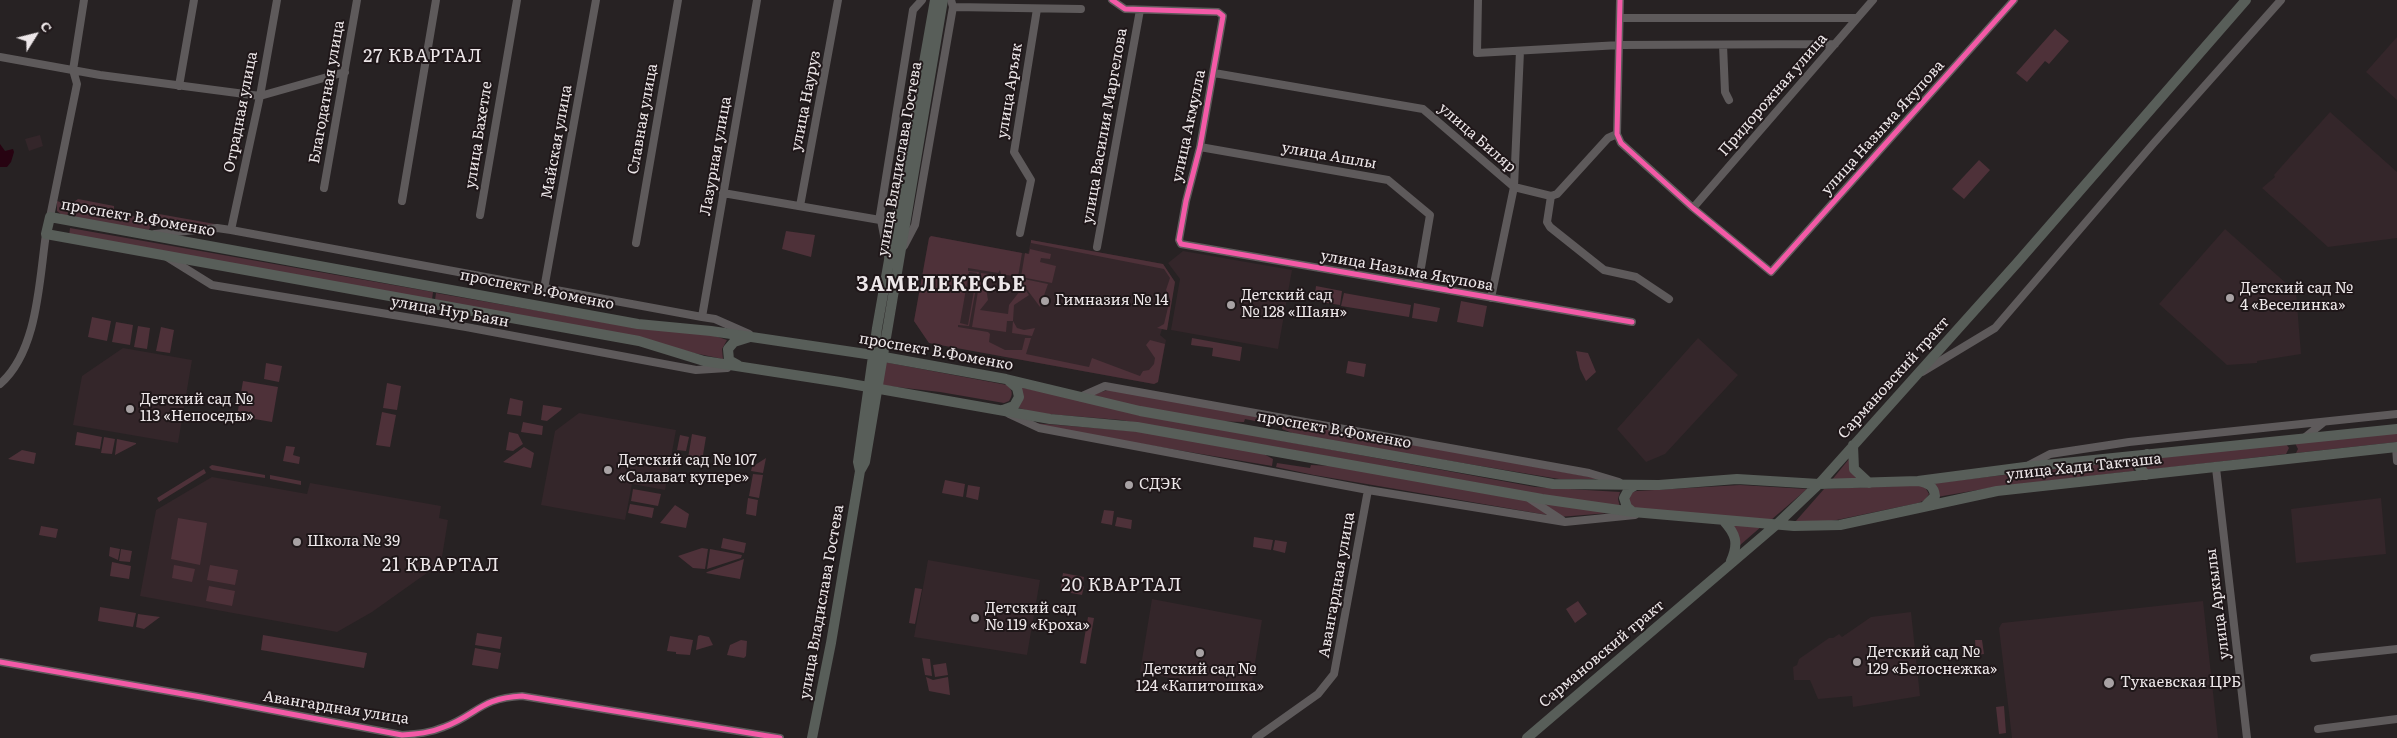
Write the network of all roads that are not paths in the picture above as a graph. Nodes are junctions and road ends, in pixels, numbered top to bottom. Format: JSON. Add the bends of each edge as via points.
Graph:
{"nodes":[{"id":1,"x":84,"y":0,"type":"edge"},
{"id":2,"x":194,"y":0,"type":"edge"},
{"id":3,"x":277,"y":0,"type":"edge"},
{"id":4,"x":358,"y":0,"type":"edge"},
{"id":5,"x":436,"y":0,"type":"edge"},
{"id":6,"x":517,"y":0,"type":"edge"},
{"id":7,"x":596,"y":0,"type":"edge"},
{"id":8,"x":678,"y":0,"type":"edge"},
{"id":9,"x":757,"y":0,"type":"edge"},
{"id":10,"x":838,"y":0,"type":"edge"},
{"id":11,"x":922,"y":0,"type":"edge"},
{"id":12,"x":935,"y":0,"type":"edge"},
{"id":13,"x":943,"y":0,"type":"edge"},
{"id":14,"x":1112,"y":0,"type":"edge"},
{"id":15,"x":1478,"y":0,"type":"edge"},
{"id":16,"x":1620,"y":0,"type":"edge"},
{"id":17,"x":1873,"y":0,"type":"edge"},
{"id":18,"x":2014,"y":0,"type":"edge"},
{"id":19,"x":2246,"y":0,"type":"edge"},
{"id":20,"x":2281,"y":0,"type":"edge"},
{"id":21,"x":952,"y":4,"type":"edge"},
{"id":22,"x":1037,"y":9,"type":"junction"},
{"id":23,"x":1081,"y":9,"type":"dead end"},
{"id":24,"x":1140,"y":10,"type":"junction"},
{"id":25,"x":1620,"y":18,"type":"junction"},
{"id":26,"x":1857,"y":18,"type":"junction"},
{"id":27,"x":1723,"y":44,"type":"junction"},
{"id":28,"x":1835,"y":44,"type":"junction"},
{"id":29,"x":1620,"y":45,"type":"junction"},
{"id":30,"x":1520,"y":51,"type":"junction"},
{"id":31,"x":0,"y":57,"type":"edge"},
{"id":32,"x":73,"y":70,"type":"junction"},
{"id":33,"x":345,"y":72,"type":"junction"},
{"id":34,"x":1214,"y":73,"type":"junction"},
{"id":35,"x":92,"y":74,"type":"junction"},
{"id":36,"x":77,"y":84,"type":"junction"},
{"id":37,"x":180,"y":86,"type":"junction"},
{"id":38,"x":260,"y":96,"type":"junction"},
{"id":39,"x":1729,"y":100,"type":"dead end"},
{"id":40,"x":1617,"y":134,"type":"junction"},
{"id":41,"x":1200,"y":147,"type":"junction"},
{"id":42,"x":1514,"y":187,"type":"junction"},
{"id":43,"x":324,"y":188,"type":"dead end"},
{"id":44,"x":723,"y":193,"type":"junction"},
{"id":45,"x":1551,"y":196,"type":"junction"},
{"id":46,"x":402,"y":201,"type":"dead end"},
{"id":47,"x":800,"y":206,"type":"junction"},
{"id":48,"x":1693,"y":208,"type":"junction"},
{"id":49,"x":480,"y":215,"type":"dead end"},
{"id":50,"x":50,"y":217,"type":"junction"},
{"id":51,"x":880,"y":220,"type":"junction"},
{"id":52,"x":230,"y":230,"type":"junction"},
{"id":53,"x":1020,"y":233,"type":"dead end"},
{"id":54,"x":46,"y":234,"type":"junction"},
{"id":55,"x":146,"y":235,"type":"junction"},
{"id":56,"x":1179,"y":242,"type":"joint"},
{"id":57,"x":636,"y":243,"type":"dead end"},
{"id":58,"x":1097,"y":247,"type":"dead end"},
{"id":59,"x":163,"y":254,"type":"junction"},
{"id":60,"x":893,"y":258,"type":"junction"},
{"id":61,"x":1418,"y":285,"type":"junction"},
{"id":62,"x":544,"y":289,"type":"junction"},
{"id":63,"x":1492,"y":298,"type":"junction"},
{"id":64,"x":1669,"y":299,"type":"dead end"},
{"id":65,"x":702,"y":316,"type":"junction"},
{"id":66,"x":1632,"y":322,"type":"dead end"},
{"id":67,"x":753,"y":336,"type":"junction"},
{"id":68,"x":878,"y":356,"type":"junction"},
{"id":69,"x":740,"y":366,"type":"junction"},
{"id":70,"x":1915,"y":377,"type":"junction"},
{"id":71,"x":1006,"y":379,"type":"junction"},
{"id":72,"x":0,"y":384,"type":"edge"},
{"id":73,"x":873,"y":388,"type":"junction"},
{"id":74,"x":1080,"y":397,"type":"junction"},
{"id":75,"x":1000,"y":410,"type":"junction"},
{"id":76,"x":2397,"y":414,"type":"edge"},
{"id":77,"x":2324,"y":422,"type":"junction"},
{"id":78,"x":2397,"y":429,"type":"edge"},
{"id":79,"x":2304,"y":438,"type":"junction"},
{"id":80,"x":2163,"y":439,"type":"junction"},
{"id":81,"x":2286,"y":440,"type":"junction"},
{"id":82,"x":1854,"y":445,"type":"junction"},
{"id":83,"x":2396,"y":447,"type":"edge"},
{"id":84,"x":2184,"y":451,"type":"junction"},
{"id":85,"x":2148,"y":454,"type":"junction"},
{"id":86,"x":2289,"y":459,"type":"junction"},
{"id":87,"x":2397,"y":461,"type":"edge"},
{"id":88,"x":2025,"y":467,"type":"junction"},
{"id":89,"x":2216,"y":468,"type":"junction"},
{"id":90,"x":2146,"y":475,"type":"junction"},
{"id":91,"x":1918,"y":481,"type":"junction"},
{"id":92,"x":1625,"y":484,"type":"junction"},
{"id":93,"x":1819,"y":484,"type":"junction"},
{"id":94,"x":1869,"y":484,"type":"junction"},
{"id":95,"x":1637,"y":485,"type":"junction"},
{"id":96,"x":1368,"y":490,"type":"junction"},
{"id":97,"x":1526,"y":496,"type":"junction"},
{"id":98,"x":1923,"y":507,"type":"junction"},
{"id":99,"x":1633,"y":512,"type":"junction"},
{"id":100,"x":1650,"y":513,"type":"junction"},
{"id":101,"x":1722,"y":520,"type":"junction"},
{"id":102,"x":1565,"y":522,"type":"junction"},
{"id":103,"x":1776,"y":525,"type":"junction"},
{"id":104,"x":1731,"y":562,"type":"junction"},
{"id":105,"x":2397,"y":649,"type":"edge"},
{"id":106,"x":2314,"y":658,"type":"dead end"},
{"id":107,"x":0,"y":662,"type":"edge"},
{"id":108,"x":2397,"y":719,"type":"edge"},
{"id":109,"x":2318,"y":729,"type":"dead end"},
{"id":110,"x":780,"y":738,"type":"edge"},
{"id":111,"x":812,"y":738,"type":"edge"},
{"id":112,"x":1256,"y":738,"type":"edge"},
{"id":113,"x":1527,"y":738,"type":"edge"},
{"id":114,"x":2247,"y":738,"type":"edge"}],
"edges":[{"from":1,"to":32,"type":"street"},
{"from":2,"to":37,"type":"street"},
{"from":3,"to":38,"type":"street","name":"Отрадная улица"},
{"from":4,"to":33,"type":"street","name":"Благодатная улица"},
{"from":5,"to":46,"type":"street"},
{"from":6,"to":49,"type":"street","name":"улица Бахетле"},
{"from":7,"to":62,"type":"street","name":"Майская улица"},
{"from":8,"to":57,"type":"street","name":"Славная улица"},
{"from":9,"to":44,"type":"street","name":"Лазурная улица"},
{"from":10,"to":47,"type":"street","name":"улица Науруз"},
{"from":11,"to":51,"type":"street","via":[[913,10]]},
{"from":12,"to":60,"type":"main road","name":"улица Владислава Гостева"},
{"from":13,"to":60,"type":"main road","name":"улица Владислава Гостева"},
{"from":14,"to":24,"type":"street","via":[[1125,9]]},
{"from":15,"to":30,"type":"street","via":[[1477,53]]},
{"from":16,"to":25,"type":"street"},
{"from":17,"to":26,"type":"street","name":"Придорожная улица"},
{"from":18,"to":48,"type":"street","name":"улица Назыма Якупова","via":[[1771,272]]},
{"from":19,"to":70,"type":"main road","name":"Сармановский тракт"},
{"from":20,"to":70,"type":"street","via":[[1995,328]]},
{"from":21,"to":22,"type":"street"},
{"from":21,"to":60,"type":"street","via":[[915,225]]},
{"from":22,"to":23,"type":"street"},
{"from":22,"to":53,"type":"street","name":"улица Аръяк","via":[[1014,152],[1031,180]]},
{"from":24,"to":34,"type":"street","name":"улица Акмулла","via":[[1218,12],[1223,16]]},
{"from":24,"to":58,"type":"street","name":"улица Василия Маргелова"},
{"from":25,"to":26,"type":"street"},
{"from":25,"to":29,"type":"street"},
{"from":26,"to":28,"type":"street","name":"Придорожная улица"},
{"from":27,"to":28,"type":"street"},
{"from":27,"to":29,"type":"street"},
{"from":27,"to":39,"type":"street","via":[[1724,92]]},
{"from":28,"to":48,"type":"street","name":"Придорожная улица"},
{"from":29,"to":30,"type":"street"},
{"from":29,"to":40,"type":"street"},
{"from":30,"to":42,"type":"street"},
{"from":31,"to":32,"type":"street"},
{"from":32,"to":35,"type":"street"},
{"from":32,"to":36,"type":"street"},
{"from":33,"to":38,"type":"street"},
{"from":33,"to":43,"type":"street","name":"Благодатная улица"},
{"from":34,"to":41,"type":"street","name":"улица Акмулла"},
{"from":34,"to":42,"type":"street","name":"улица Биляр","via":[[1423,110]]},
{"from":35,"to":36,"type":"street"},
{"from":35,"to":37,"type":"street"},
{"from":36,"to":50,"type":"street"},
{"from":37,"to":38,"type":"street"},
{"from":38,"to":52,"type":"street","name":"Отрадная улица"},
{"from":40,"to":45,"type":"street","via":[[1608,138],[1558,194]]},
{"from":40,"to":48,"type":"street","via":[[1621,143]]},
{"from":41,"to":56,"type":"street","name":"улица Акмулла"},
{"from":41,"to":61,"type":"street","name":"улица Ашлы","via":[[1388,180],[1430,215]]},
{"from":42,"to":45,"type":"street","name":"улица Биляр"},
{"from":42,"to":63,"type":"street"},
{"from":44,"to":47,"type":"street"},
{"from":44,"to":65,"type":"street","name":"Лазурная улица"},
{"from":45,"to":64,"type":"street","via":[[1547,222],[1550,227],[1604,270],[1636,277]]},
{"from":47,"to":51,"type":"street"},
{"from":50,"to":54,"type":"main road"},
{"from":50,"to":55,"type":"main road","name":"проспект В.Фоменко"},
{"from":51,"to":60,"type":"street"},
{"from":52,"to":55,"type":"street","via":[[217,228]]},
{"from":52,"to":62,"type":"street"},
{"from":54,"to":59,"type":"main road","name":"проспект В.Фоменко"},
{"from":54,"to":72,"type":"street","via":[[36,302],[22,355]]},
{"from":55,"to":67,"type":"main road","name":"проспект В.Фоменко","via":[[638,324]]},
{"from":56,"to":61,"type":"street","name":"улица Назыма Якупова"},
{"from":59,"to":69,"type":"main road","name":"проспект В.Фоменко","via":[[639,341],[704,362]]},
{"from":59,"to":69,"type":"street","name":"улица Нур Баян","via":[[212,285],[466,327],[696,370]]},
{"from":60,"to":68,"type":"main road","name":"улица Владислава Гостева"},
{"from":61,"to":63,"type":"street","name":"улица Назыма Якупова"},
{"from":62,"to":65,"type":"street"},
{"from":63,"to":66,"type":"street","name":"улица Назыма Якупова"},
{"from":65,"to":67,"type":"street"},
{"from":67,"to":68,"type":"main road","name":"проспект В.Фоменко"},
{"from":67,"to":69,"type":"main road","via":[[734,342],[728,349],[729,360]]},
{"from":68,"to":71,"type":"main road","name":"проспект В.Фоменко"},
{"from":68,"to":73,"type":"main road","name":"улица Владислава Гостева"},
{"from":69,"to":73,"type":"main road","name":"проспект В.Фоменко"},
{"from":70,"to":82,"type":"main road","name":"Сармановский тракт"},
{"from":71,"to":74,"type":"main road","name":"проспект В.Фоменко"},
{"from":71,"to":75,"type":"main road","via":[[1017,388],[1019,397],[1014,406]]},
{"from":73,"to":75,"type":"main road","name":"проспект В.Фоменко"},
{"from":73,"to":111,"type":"main road","name":"улица Владислава Гостева"},
{"from":74,"to":92,"type":"main road","name":"проспект В.Фоменко","via":[[1140,411],[1552,484]]},
{"from":74,"to":92,"type":"street","via":[[1105,386],[1589,472]]},
{"from":75,"to":96,"type":"street","via":[[1039,428]]},
{"from":75,"to":97,"type":"main road","name":"проспект В.Фоменко","via":[[1050,419],[1137,427]]},
{"from":76,"to":77,"type":"street"},
{"from":77,"to":79,"type":"street"},
{"from":77,"to":80,"type":"street"},
{"from":78,"to":79,"type":"main road","name":"улица Хади Такташа"},
{"from":79,"to":81,"type":"main road","name":"улица Хади Такташа"},
{"from":80,"to":84,"type":"street"},
{"from":80,"to":88,"type":"street","via":[[2050,454]]},
{"from":81,"to":84,"type":"main road","name":"улица Хади Такташа"},
{"from":81,"to":86,"type":"main road","via":[[2294,449]]},
{"from":82,"to":93,"type":"main road","name":"Сармановский тракт"},
{"from":82,"to":94,"type":"main road","via":[[1854,469]]},
{"from":83,"to":86,"type":"main road","name":"улица Хади Такташа"},
{"from":83,"to":87,"type":"street"},
{"from":84,"to":85,"type":"main road","name":"улица Хади Такташа"},
{"from":85,"to":88,"type":"main road","name":"улица Хади Такташа"},
{"from":85,"to":90,"type":"main road","via":[[2138,465]]},
{"from":86,"to":89,"type":"main road","name":"улица Хади Такташа"},
{"from":88,"to":91,"type":"main road","name":"улица Хади Такташа"},
{"from":89,"to":90,"type":"main road","name":"улица Хади Такташа"},
{"from":89,"to":114,"type":"street","name":"улица Аркылы"},
{"from":90,"to":98,"type":"main road","name":"улица Хади Такташа","via":[[1997,491]]},
{"from":91,"to":94,"type":"main road","name":"улица Хади Такташа"},
{"from":91,"to":98,"type":"main road","via":[[1931,486],[1935,496]]},
{"from":92,"to":95,"type":"main road","name":"проспект В.Фоменко"},
{"from":93,"to":94,"type":"main road","name":"улица Хади Такташа"},
{"from":93,"to":95,"type":"main road","name":"проспект В.Фоменко","via":[[1737,479]]},
{"from":93,"to":103,"type":"main road","name":"Сармановский тракт"},
{"from":95,"to":99,"type":"main road","via":[[1629,489],[1624,498]]},
{"from":96,"to":102,"type":"street"},
{"from":96,"to":112,"type":"street","name":"Авангардная улица","via":[[1334,674],[1318,694]]},
{"from":97,"to":99,"type":"main road","name":"проспект В.Фоменко"},
{"from":97,"to":102,"type":"street"},
{"from":98,"to":103,"type":"main road","name":"улица Хади Такташа","via":[[1840,525]]},
{"from":99,"to":100,"type":"main road","name":"проспект В.Фоменко"},
{"from":100,"to":101,"type":"main road","name":"проспект В.Фоменко"},
{"from":100,"to":102,"type":"street"},
{"from":101,"to":103,"type":"main road","name":"проспект В.Фоменко"},
{"from":101,"to":104,"type":"main road","via":[[1736,536]]},
{"from":103,"to":104,"type":"main road","name":"Сармановский тракт"},
{"from":104,"to":113,"type":"main road","name":"Сармановский тракт"},
{"from":105,"to":106,"type":"street"},
{"from":107,"to":110,"type":"street","name":"Авангардная улица","via":[[402,735],[429,733],[446,727],[492,700],[522,696]]},
{"from":108,"to":109,"type":"street"}]}
